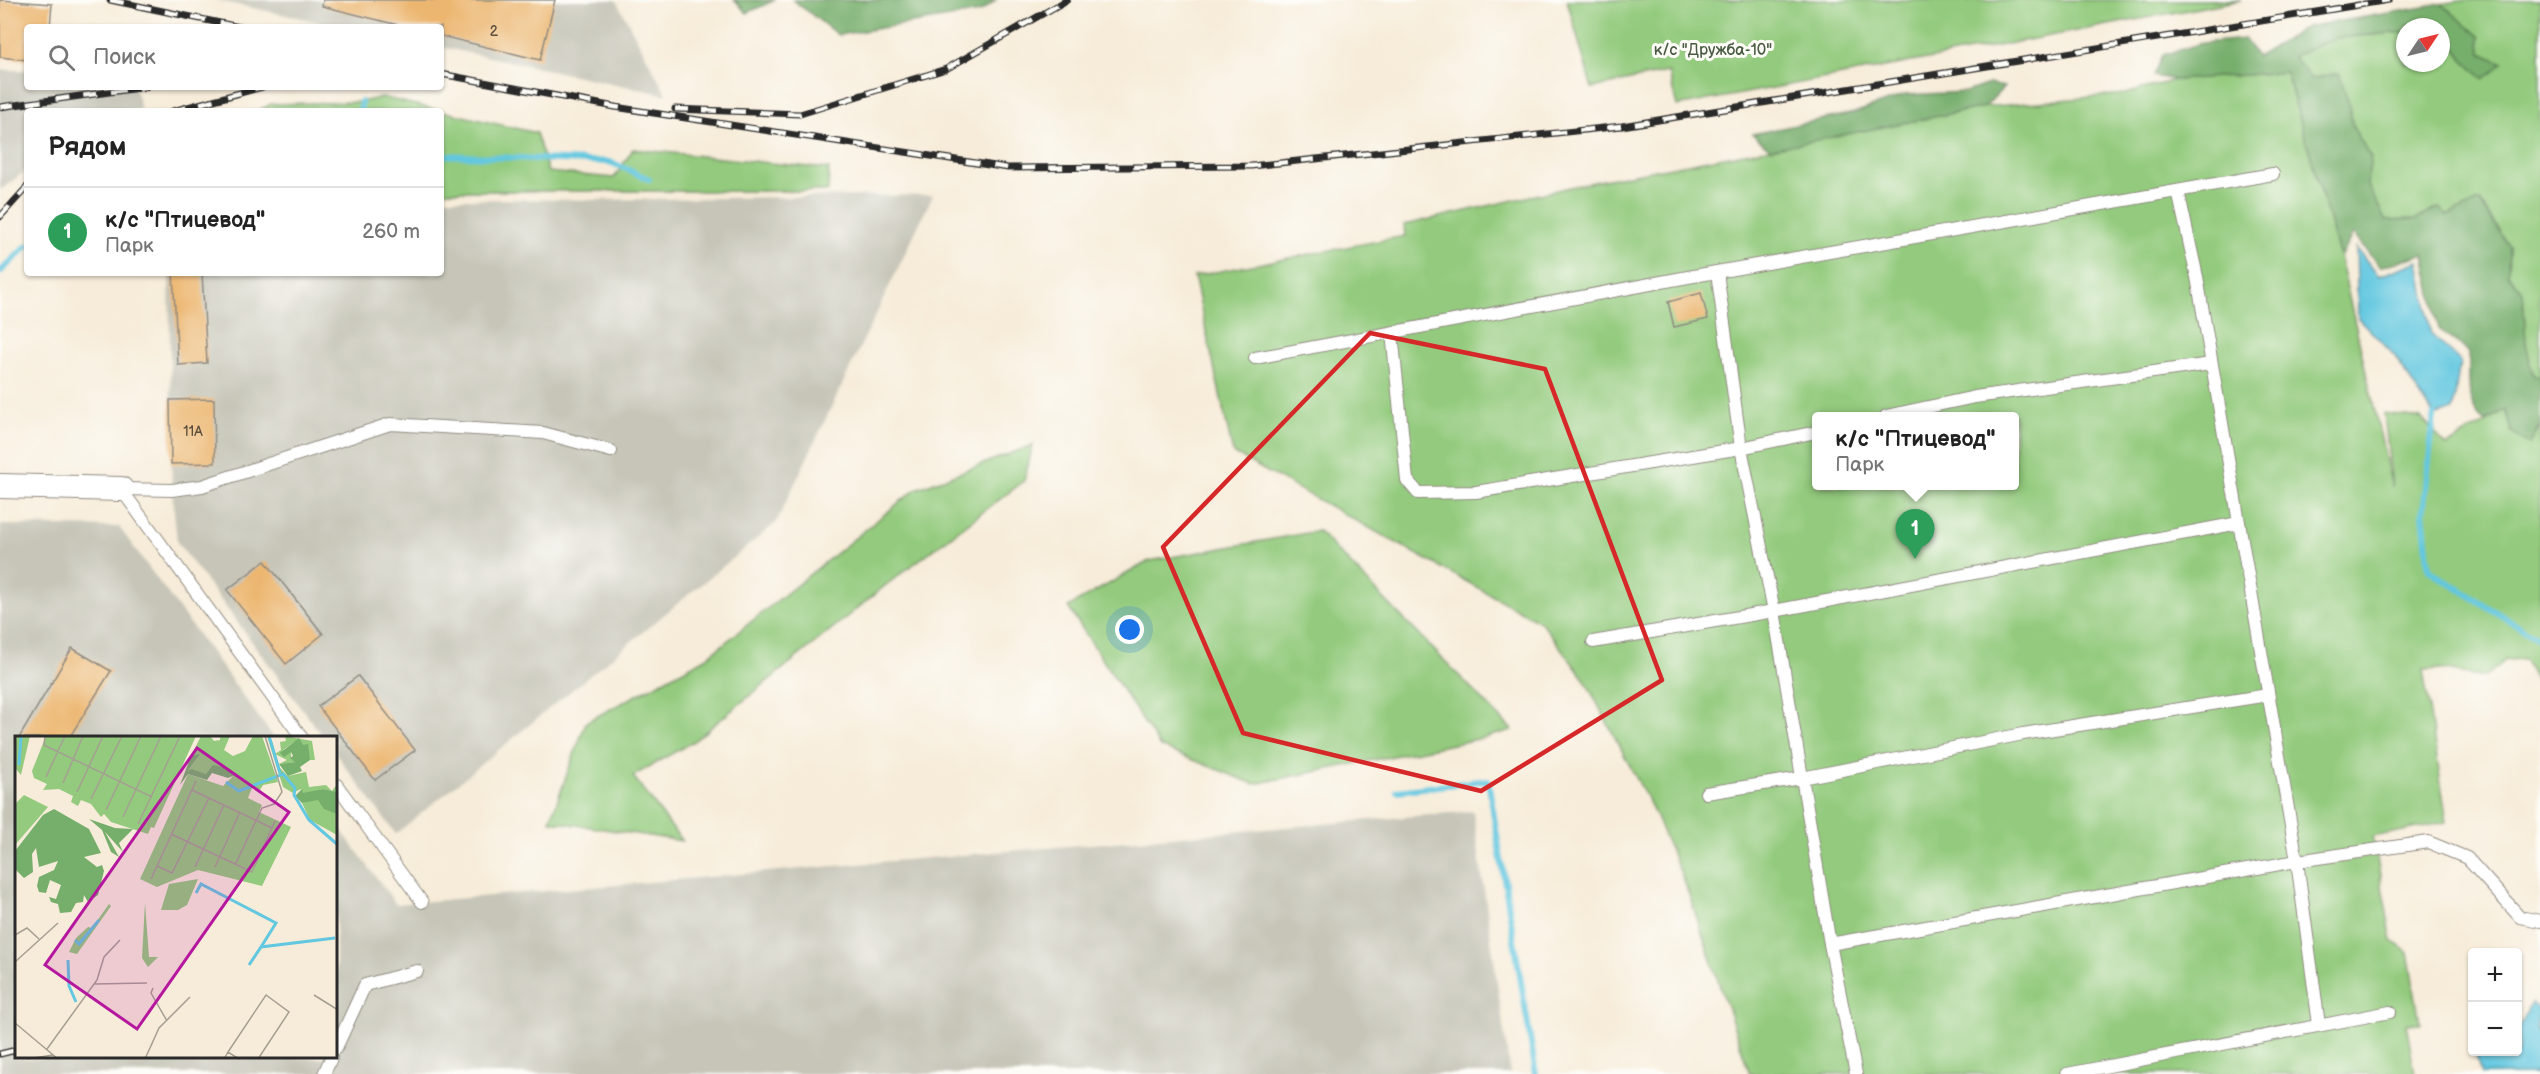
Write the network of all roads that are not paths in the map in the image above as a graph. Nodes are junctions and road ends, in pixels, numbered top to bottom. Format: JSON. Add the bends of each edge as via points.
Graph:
{"nodes":[{"id":1,"x":2273,"y":174,"type":"dead end"},
{"id":2,"x":2178,"y":191,"type":"junction"},
{"id":3,"x":1717,"y":272,"type":"junction"},
{"id":4,"x":1392,"y":333,"type":"junction"},
{"id":5,"x":1255,"y":358,"type":"dead end"},
{"id":6,"x":2211,"y":364,"type":"junction"},
{"id":7,"x":1908,"y":412,"type":"edge"},
{"id":8,"x":1812,"y":433,"type":"edge"},
{"id":9,"x":1741,"y":448,"type":"junction"},
{"id":10,"x":611,"y":451,"type":"dead end"},
{"id":11,"x":0,"y":486,"type":"edge"},
{"id":12,"x":121,"y":489,"type":"junction"},
{"id":13,"x":2239,"y":523,"type":"junction"},
{"id":14,"x":1774,"y":611,"type":"junction"},
{"id":15,"x":1593,"y":642,"type":"dead end"},
{"id":16,"x":2268,"y":695,"type":"junction"},
{"id":17,"x":301,"y":736,"type":"edge"},
{"id":18,"x":1802,"y":778,"type":"junction"},
{"id":19,"x":338,"y":787,"type":"edge"},
{"id":20,"x":1706,"y":793,"type":"dead end"},
{"id":21,"x":2297,"y":861,"type":"junction"},
{"id":22,"x":422,"y":902,"type":"dead end"},
{"id":23,"x":2540,"y":921,"type":"edge"},
{"id":24,"x":1830,"y":944,"type":"junction"},
{"id":25,"x":417,"y":971,"type":"dead end"},
{"id":26,"x":2390,"y":1011,"type":"dead end"},
{"id":27,"x":2319,"y":1025,"type":"junction"},
{"id":28,"x":338,"y":1044,"type":"edge"},
{"id":29,"x":332,"y":1059,"type":"edge"},
{"id":30,"x":324,"y":1074,"type":"edge"},
{"id":31,"x":1856,"y":1074,"type":"edge"},
{"id":32,"x":2067,"y":1074,"type":"edge"}],
"edges":[{"from":1,"to":2,"type":"lane"},
{"from":2,"to":3,"type":"lane"},
{"from":2,"to":6,"type":"lane"},
{"from":3,"to":4,"type":"lane"},
{"from":3,"to":9,"type":"lane"},
{"from":4,"to":5,"type":"lane"},
{"from":4,"to":9,"type":"lane","via":[[1407,480],[1418,493],[1476,492]]},
{"from":6,"to":7,"type":"lane","via":[[1975,397]]},
{"from":6,"to":13,"type":"lane"},
{"from":8,"to":9,"type":"lane"},
{"from":9,"to":14,"type":"lane"},
{"from":10,"to":12,"type":"lane","via":[[543,433],[390,424],[202,486]]},
{"from":11,"to":12,"type":"street"},
{"from":12,"to":17,"type":"lane"},
{"from":13,"to":14,"type":"lane"},
{"from":13,"to":16,"type":"lane"},
{"from":14,"to":15,"type":"lane"},
{"from":14,"to":18,"type":"lane"},
{"from":16,"to":18,"type":"lane","via":[[2023,734]]},
{"from":16,"to":21,"type":"lane"},
{"from":18,"to":20,"type":"lane"},
{"from":18,"to":24,"type":"lane"},
{"from":19,"to":22,"type":"lane"},
{"from":21,"to":23,"type":"lane","via":[[2428,842],[2467,858],[2520,917]]},
{"from":21,"to":24,"type":"lane"},
{"from":21,"to":27,"type":"lane"},
{"from":24,"to":31,"type":"lane"},
{"from":25,"to":28,"type":"lane","via":[[365,985]]},
{"from":26,"to":27,"type":"lane"},
{"from":27,"to":32,"type":"lane"},
{"from":29,"to":30,"type":"lane"}]}
